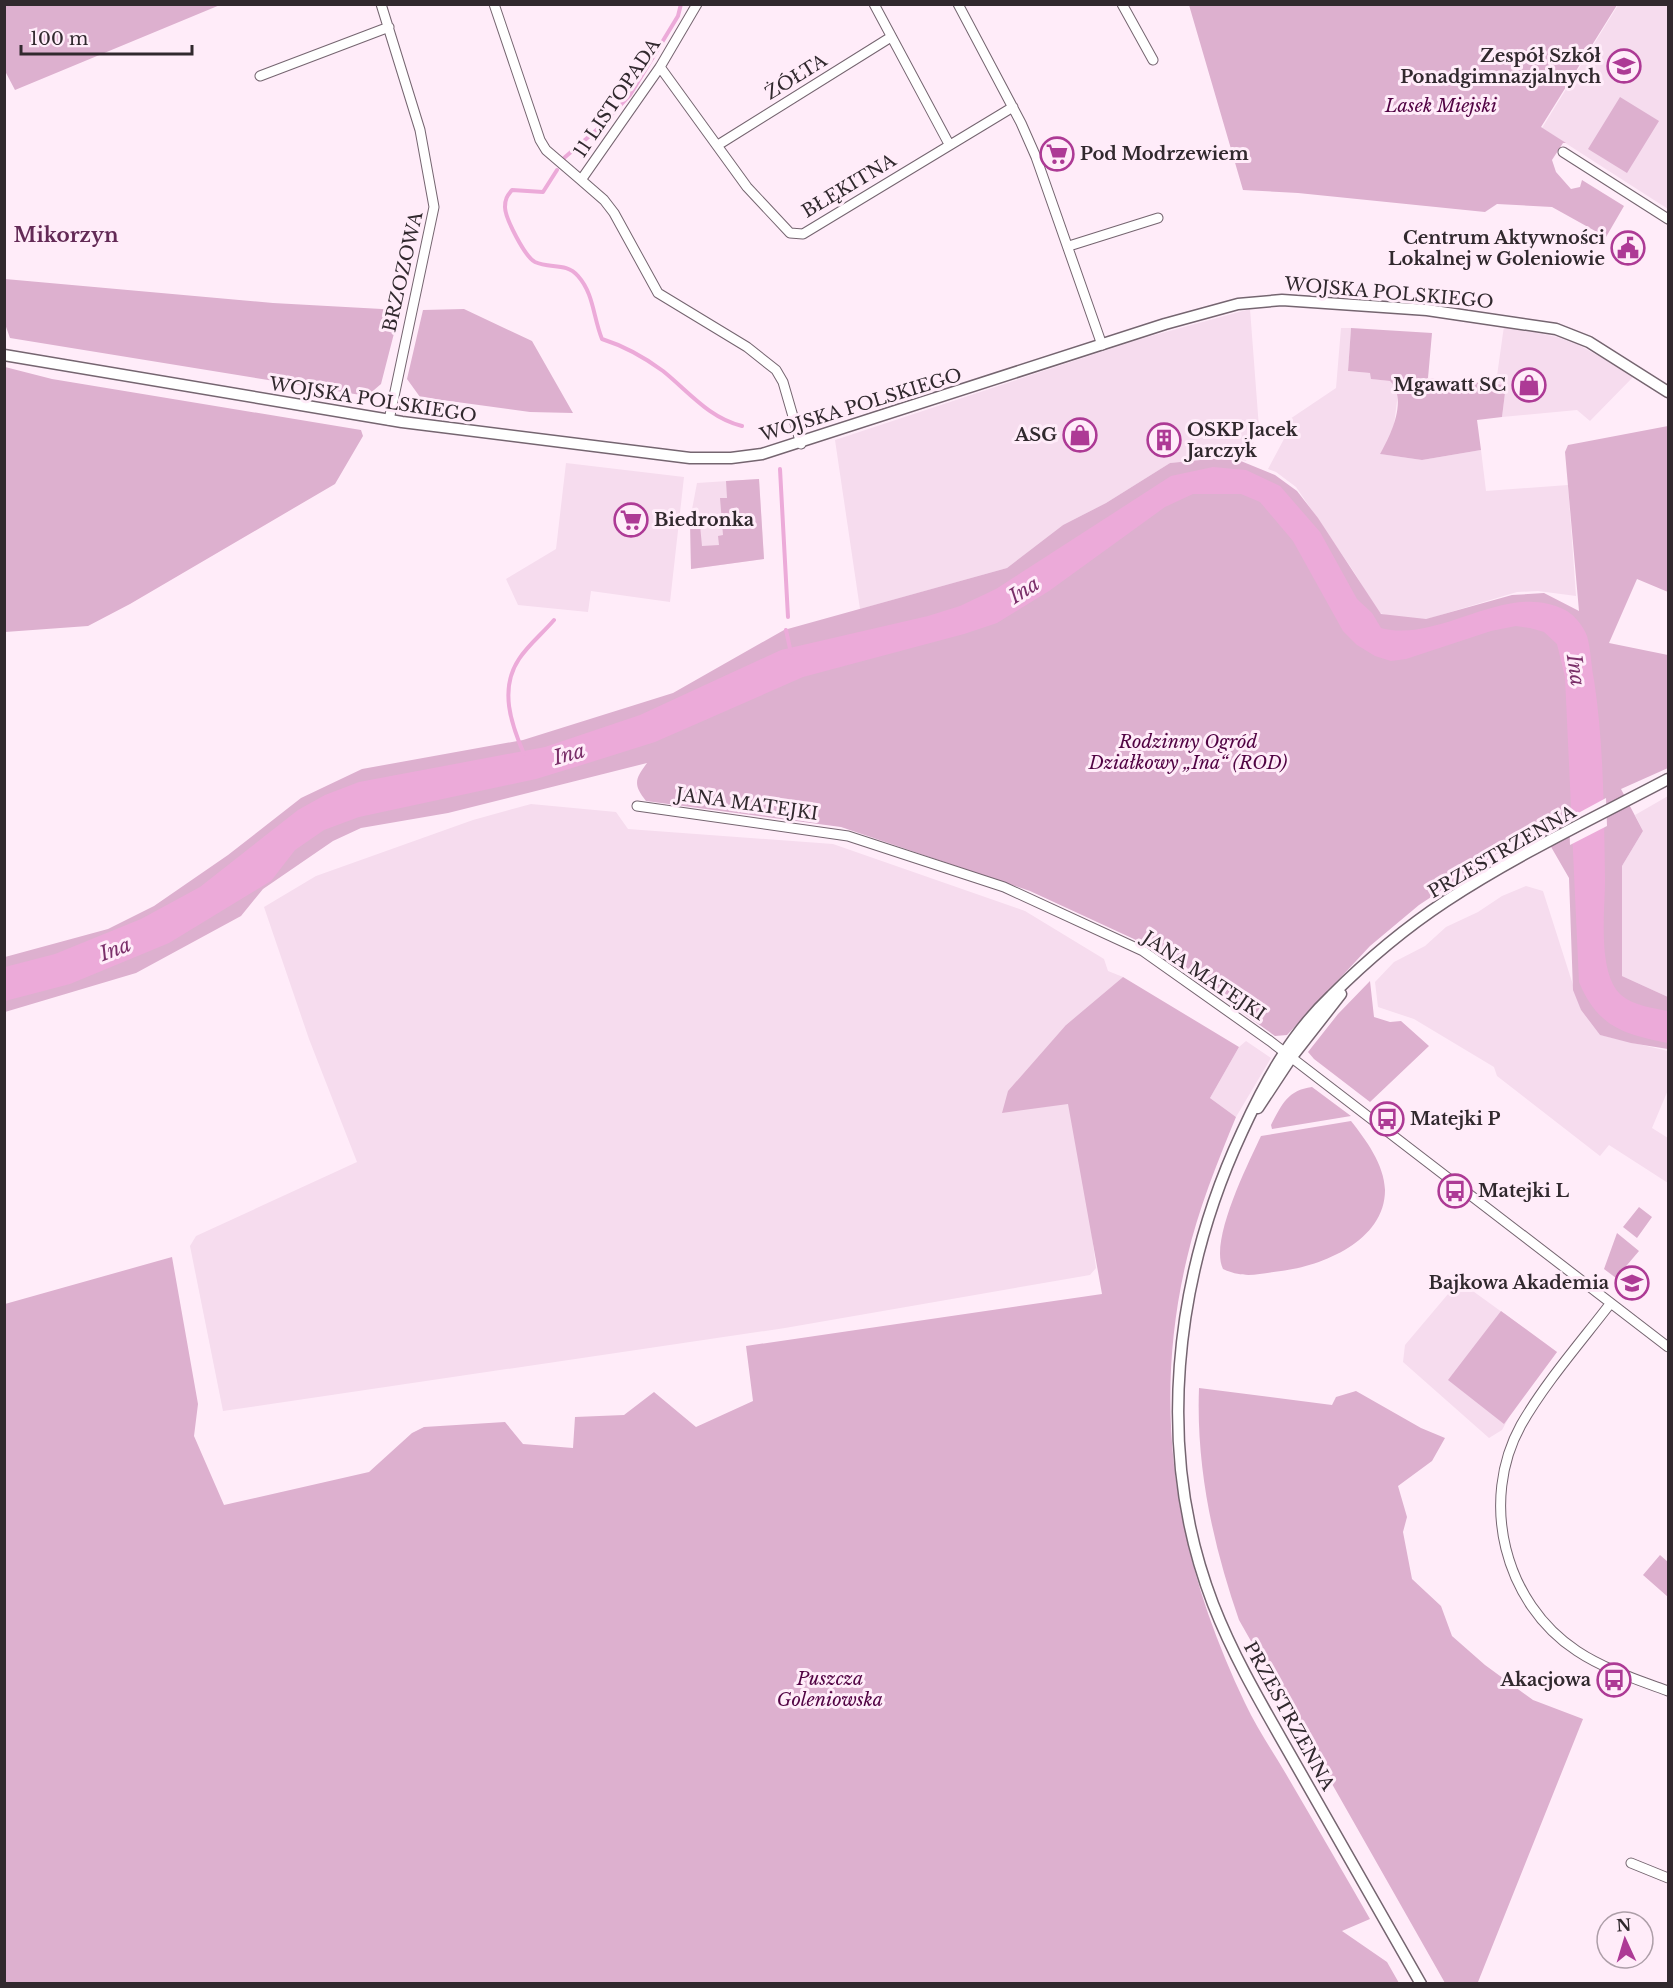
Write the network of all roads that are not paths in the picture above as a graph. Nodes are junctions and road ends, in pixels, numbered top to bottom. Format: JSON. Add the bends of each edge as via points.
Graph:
{"nodes":[{"id":1,"x":381,"y":4,"type":"edge"},
{"id":2,"x":494,"y":4,"type":"edge"},
{"id":3,"x":697,"y":4,"type":"edge"},
{"id":4,"x":874,"y":4,"type":"edge"},
{"id":5,"x":958,"y":4,"type":"edge"},
{"id":6,"x":1122,"y":4,"type":"edge"},
{"id":7,"x":389,"y":27,"type":"junction"},
{"id":8,"x":891,"y":37,"type":"junction"},
{"id":9,"x":1153,"y":60,"type":"dead end"},
{"id":10,"x":660,"y":67,"type":"junction"},
{"id":11,"x":260,"y":76,"type":"dead end"},
{"id":12,"x":1013,"y":107,"type":"junction"},
{"id":13,"x":949,"y":144,"type":"junction"},
{"id":14,"x":718,"y":145,"type":"junction"},
{"id":15,"x":1563,"y":152,"type":"dead end"},
{"id":16,"x":581,"y":180,"type":"junction"},
{"id":17,"x":1158,"y":218,"type":"dead end"},
{"id":18,"x":1668,"y":219,"type":"edge"},
{"id":19,"x":1070,"y":246,"type":"junction"},
{"id":20,"x":1102,"y":345,"type":"junction"},
{"id":21,"x":4,"y":355,"type":"edge"},
{"id":22,"x":1668,"y":392,"type":"edge"},
{"id":23,"x":389,"y":420,"type":"junction"},
{"id":24,"x":801,"y":444,"type":"junction"},
{"id":25,"x":1668,"y":779,"type":"edge"},
{"id":26,"x":637,"y":806,"type":"dead end"},
{"id":27,"x":1287,"y":1055,"type":"junction"},
{"id":28,"x":1610,"y":1304,"type":"junction"},
{"id":29,"x":1668,"y":1347,"type":"edge"},
{"id":30,"x":1668,"y":1691,"type":"edge"},
{"id":31,"x":1631,"y":1863,"type":"dead end"},
{"id":32,"x":1668,"y":1878,"type":"edge"},
{"id":33,"x":1421,"y":1983,"type":"edge"}],
"edges":[{"from":1,"to":7,"type":"street","name":"BRZOZOWA"},
{"from":2,"to":16,"type":"street","via":[[540,140]]},
{"from":3,"to":10,"type":"street","name":"11 LISTOPADA"},
{"from":4,"to":8,"type":"street"},
{"from":5,"to":12,"type":"street"},
{"from":6,"to":9,"type":"street"},
{"from":7,"to":11,"type":"street"},
{"from":7,"to":23,"type":"street","name":"BRZOZOWA","via":[[420,130],[434,207]]},
{"from":8,"to":13,"type":"street"},
{"from":8,"to":14,"type":"street","name":"ŻÓŁTA"},
{"from":10,"to":14,"type":"street","name":"BŁĘKITNA"},
{"from":10,"to":16,"type":"street","name":"11 LISTOPADA"},
{"from":12,"to":13,"type":"street","name":"BŁĘKITNA"},
{"from":12,"to":19,"type":"street"},
{"from":13,"to":14,"type":"street","name":"BŁĘKITNA","via":[[812,229],[796,235],[764,206]]},
{"from":15,"to":18,"type":"street"},
{"from":16,"to":24,"type":"street","name":"11 LISTOPADA","via":[[614,213],[658,293],[747,347],[776,370]]},
{"from":17,"to":19,"type":"street"},
{"from":19,"to":20,"type":"street"},
{"from":20,"to":22,"type":"street","name":"WOJSKA POLSKIEGO","via":[[1239,304],[1281,300],[1347,303],[1556,329],[1588,342]]},
{"from":20,"to":24,"type":"street","name":"WOJSKA POLSKIEGO"},
{"from":21,"to":23,"type":"street","name":"WOJSKA POLSKIEGO"},
{"from":23,"to":24,"type":"street","name":"WOJSKA POLSKIEGO","via":[[690,458],[747,457]]},
{"from":25,"to":27,"type":"street","name":"PRZESTRZENNA","via":[[1444,902],[1362,969]]},
{"from":26,"to":27,"type":"street","name":"JANA MATEJKI","via":[[848,836],[1004,887],[1143,951]]},
{"from":27,"to":28,"type":"street","name":"JANA MATEJKI"},
{"from":27,"to":33,"type":"street","name":"PRZESTRZENNA","via":[[1223,1172],[1200,1241],[1182,1328],[1182,1480],[1212,1602],[1246,1680]]},
{"from":28,"to":29,"type":"street","name":"JANA MATEJKI"},
{"from":28,"to":30,"type":"street","via":[[1521,1426],[1501,1480],[1500,1521],[1509,1564],[1536,1613],[1556,1635],[1578,1653]]},
{"from":31,"to":32,"type":"street"}]}
